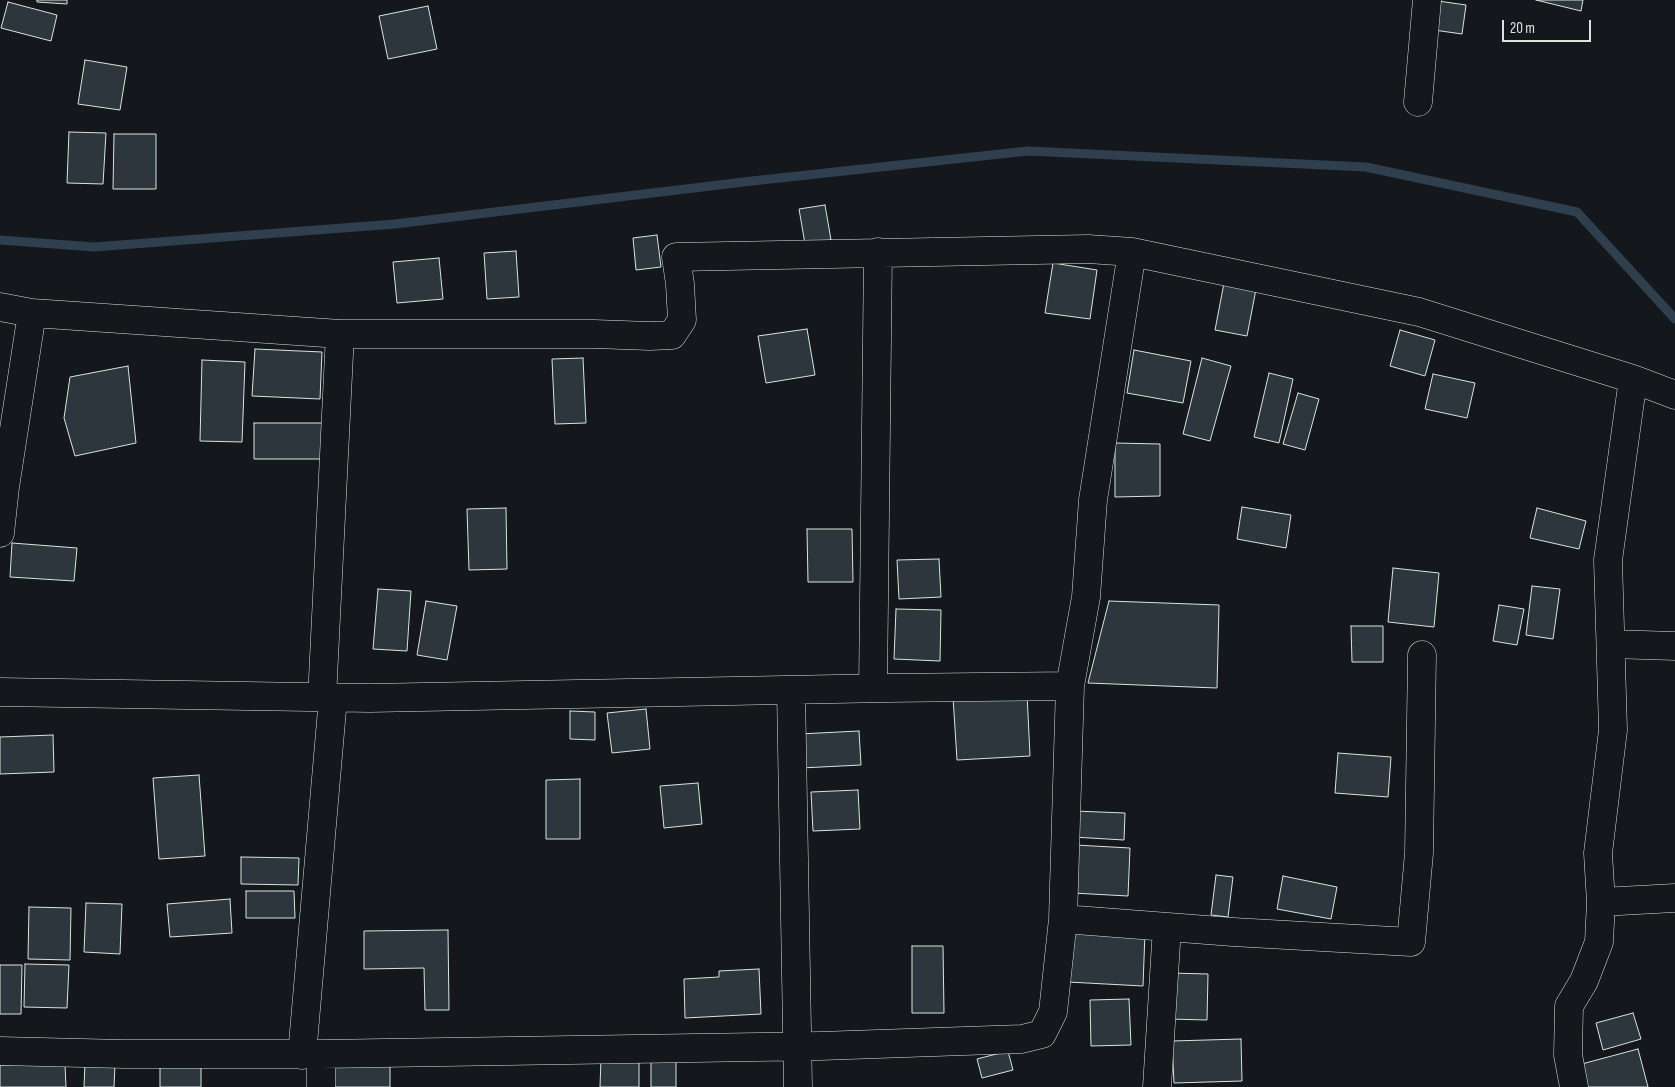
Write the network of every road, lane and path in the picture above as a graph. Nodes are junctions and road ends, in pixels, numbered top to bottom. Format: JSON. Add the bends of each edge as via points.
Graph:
{"nodes":[{"id":1,"x":1427,"y":0,"type":"edge"},
{"id":2,"x":1418,"y":102,"type":"dead end"},
{"id":3,"x":878,"y":252,"type":"junction"},
{"id":4,"x":1132,"y":252,"type":"junction"},
{"id":5,"x":0,"y":307,"type":"edge"},
{"id":6,"x":32,"y":313,"type":"junction"},
{"id":7,"x":340,"y":334,"type":"junction"},
{"id":8,"x":1633,"y":379,"type":"junction"},
{"id":9,"x":1675,"y":395,"type":"edge"},
{"id":10,"x":0,"y":533,"type":"edge"},
{"id":11,"x":1610,"y":644,"type":"junction"},
{"id":12,"x":1675,"y":646,"type":"edge"},
{"id":13,"x":1422,"y":655,"type":"dead end"},
{"id":14,"x":1070,"y":686,"type":"junction"},
{"id":15,"x":873,"y":688,"type":"junction"},
{"id":16,"x":791,"y":690,"type":"junction"},
{"id":17,"x":0,"y":692,"type":"edge"},
{"id":18,"x":327,"y":698,"type":"junction"},
{"id":19,"x":1675,"y":898,"type":"edge"},
{"id":20,"x":1601,"y":902,"type":"junction"},
{"id":21,"x":1063,"y":919,"type":"junction"},
{"id":22,"x":1167,"y":927,"type":"junction"},
{"id":23,"x":798,"y":1046,"type":"junction"},
{"id":24,"x":0,"y":1051,"type":"edge"},
{"id":25,"x":311,"y":1054,"type":"junction"},
{"id":26,"x":321,"y":1087,"type":"edge"},
{"id":27,"x":798,"y":1087,"type":"edge"},
{"id":28,"x":1157,"y":1087,"type":"edge"},
{"id":29,"x":1574,"y":1087,"type":"edge"}],
"edges":[{"from":1,"to":2,"type":"street"},
{"from":3,"to":4,"type":"street","via":[[1088,249]]},
{"from":3,"to":7,"type":"street","via":[[676,257],[682,320],[672,335]]},
{"from":3,"to":15,"type":"street"},
{"from":4,"to":8,"type":"street","via":[[1419,312]]},
{"from":4,"to":14,"type":"street","via":[[1093,500],[1086,597]]},
{"from":5,"to":6,"type":"street"},
{"from":6,"to":7,"type":"street"},
{"from":6,"to":10,"type":"street"},
{"from":7,"to":18,"type":"street"},
{"from":8,"to":9,"type":"street"},
{"from":8,"to":11,"type":"street","via":[[1608,560]]},
{"from":11,"to":12,"type":"street"},
{"from":11,"to":20,"type":"street","via":[[1613,730],[1598,852]]},
{"from":13,"to":22,"type":"street","via":[[1419,853],[1411,942]]},
{"from":14,"to":15,"type":"street"},
{"from":14,"to":21,"type":"street"},
{"from":15,"to":16,"type":"street"},
{"from":16,"to":18,"type":"street"},
{"from":16,"to":23,"type":"street"},
{"from":17,"to":18,"type":"street"},
{"from":18,"to":25,"type":"street"},
{"from":19,"to":20,"type":"street"},
{"from":20,"to":29,"type":"street","via":[[1599,942],[1584,981],[1569,1006],[1568,1055]]},
{"from":21,"to":22,"type":"street"},
{"from":21,"to":23,"type":"street","via":[[1053,1012],[1042,1034],[1022,1039]]},
{"from":22,"to":28,"type":"street"},
{"from":23,"to":25,"type":"street"},
{"from":23,"to":27,"type":"street"},
{"from":24,"to":25,"type":"street"},
{"from":25,"to":26,"type":"street"}]}
